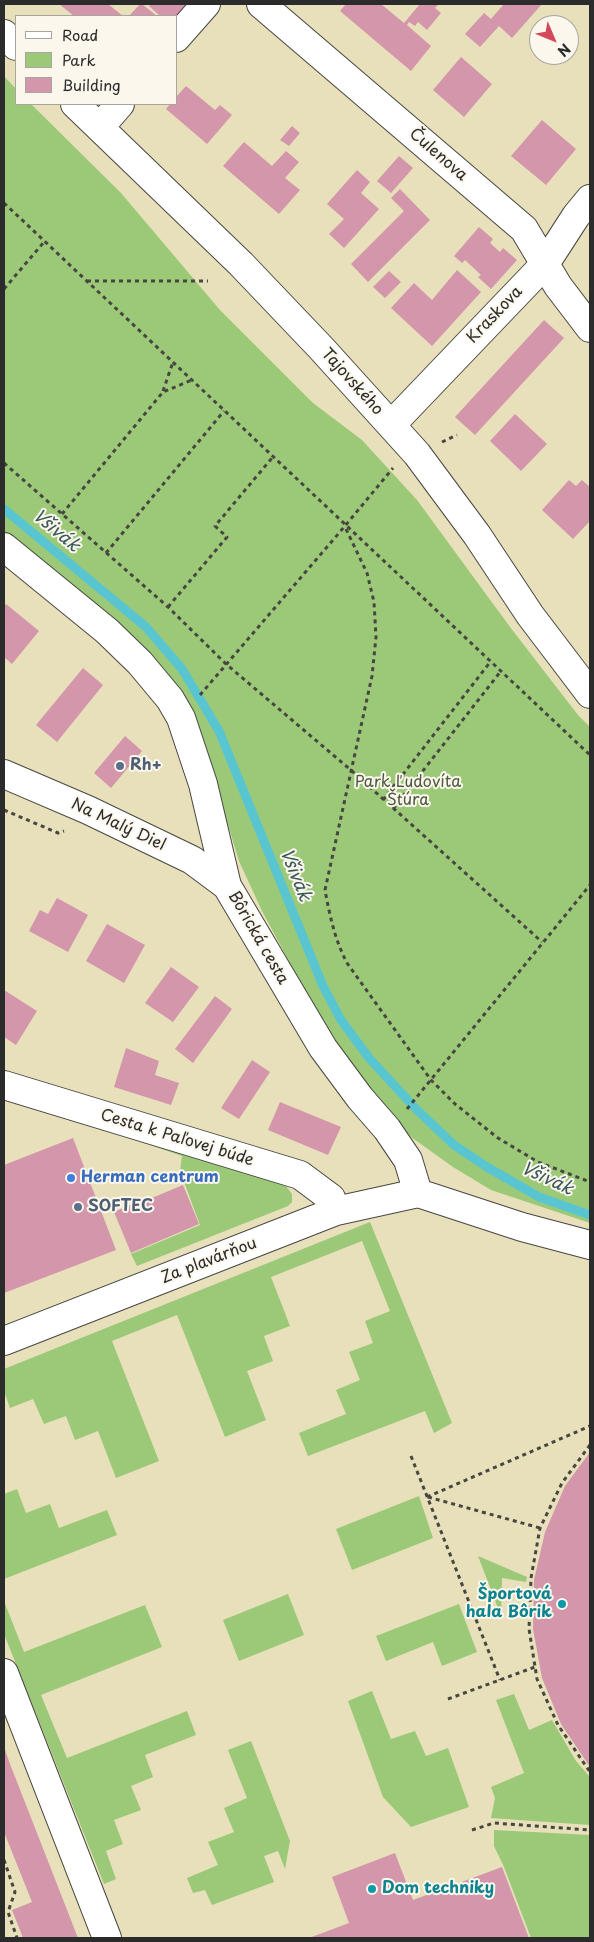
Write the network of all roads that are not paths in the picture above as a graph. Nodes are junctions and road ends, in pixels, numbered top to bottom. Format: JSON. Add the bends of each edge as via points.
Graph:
{"nodes":[{"id":1,"x":206,"y":4,"type":"edge"},
{"id":2,"x":261,"y":4,"type":"edge"},
{"id":3,"x":4,"y":34,"type":"edge"},
{"id":4,"x":178,"y":36,"type":"edge"},
{"id":5,"x":15,"y":45,"type":"edge"},
{"id":6,"x":76,"y":105,"type":"edge"},
{"id":7,"x":119,"y":105,"type":"edge"},
{"id":8,"x":100,"y":127,"type":"junction"},
{"id":9,"x":590,"y":199,"type":"edge"},
{"id":10,"x":545,"y":264,"type":"junction"},
{"id":11,"x":590,"y":328,"type":"edge"},
{"id":12,"x":391,"y":425,"type":"junction"},
{"id":13,"x":4,"y":547,"type":"edge"},
{"id":14,"x":590,"y":694,"type":"edge"},
{"id":15,"x":4,"y":774,"type":"edge"},
{"id":16,"x":228,"y":886,"type":"junction"},
{"id":17,"x":4,"y":1086,"type":"edge"},
{"id":18,"x":418,"y":1193,"type":"junction"},
{"id":19,"x":336,"y":1211,"type":"junction"},
{"id":20,"x":590,"y":1245,"type":"edge"},
{"id":21,"x":4,"y":1341,"type":"edge"},
{"id":22,"x":4,"y":1673,"type":"edge"},
{"id":23,"x":107,"y":1938,"type":"edge"}],
"edges":[{"from":1,"to":4,"type":"street"},
{"from":2,"to":10,"type":"street","name":"Čulenova","via":[[524,230]]},
{"from":3,"to":5,"type":"street"},
{"from":6,"to":8,"type":"street","name":"Tajovského"},
{"from":7,"to":8,"type":"street"},
{"from":8,"to":12,"type":"street","name":"Tajovského","via":[[241,264]]},
{"from":9,"to":10,"type":"street","name":"Kraskova"},
{"from":10,"to":11,"type":"street","name":"Čulenova"},
{"from":10,"to":12,"type":"street","name":"Kraskova"},
{"from":12,"to":14,"type":"street","name":"Tajovského","via":[[417,454],[477,535],[530,615]]},
{"from":13,"to":16,"type":"street","name":"Bôrická cesta","via":[[107,631],[170,699],[181,718],[203,784]]},
{"from":15,"to":16,"type":"street","name":"Na Malý Diel","via":[[192,860]]},
{"from":16,"to":18,"type":"street","name":"Bôrická cesta","via":[[323,1048],[408,1160]]},
{"from":17,"to":19,"type":"street","name":"Cesta k Paľovej búde","via":[[300,1175],[331,1198]]},
{"from":18,"to":19,"type":"street","name":"Za plavárňou"},
{"from":18,"to":20,"type":"street"},
{"from":19,"to":21,"type":"street","name":"Za plavárňou"},
{"from":22,"to":23,"type":"street"}]}
